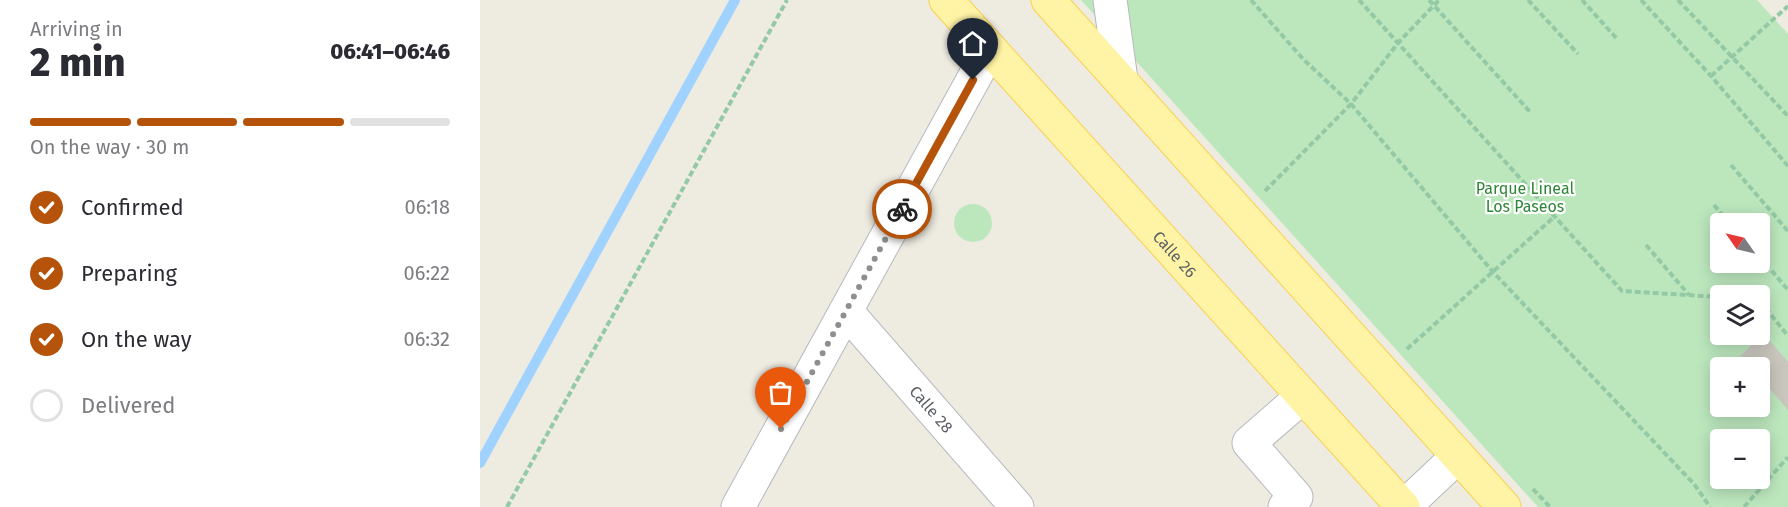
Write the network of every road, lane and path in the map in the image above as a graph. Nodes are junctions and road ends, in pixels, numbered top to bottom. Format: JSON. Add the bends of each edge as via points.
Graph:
{"nodes":[{"id":1,"x":787,"y":0,"type":"edge"},
{"id":2,"x":946,"y":0,"type":"edge"},
{"id":3,"x":1048,"y":0,"type":"edge"},
{"id":4,"x":1110,"y":0,"type":"edge"},
{"id":5,"x":1251,"y":0,"type":"edge"},
{"id":6,"x":1359,"y":0,"type":"edge"},
{"id":7,"x":1429,"y":0,"type":"edge"},
{"id":8,"x":1439,"y":0,"type":"edge"},
{"id":9,"x":1528,"y":0,"type":"edge"},
{"id":10,"x":1582,"y":0,"type":"edge"},
{"id":11,"x":1641,"y":0,"type":"edge"},
{"id":12,"x":1678,"y":0,"type":"edge"},
{"id":13,"x":1434,"y":6,"type":"junction"},
{"id":14,"x":1788,"y":6,"type":"edge"},
{"id":15,"x":1618,"y":40,"type":"dead end"},
{"id":16,"x":1398,"y":44,"type":"junction"},
{"id":17,"x":990,"y":49,"type":"junction"},
{"id":18,"x":1578,"y":54,"type":"dead end"},
{"id":19,"x":1733,"y":56,"type":"junction"},
{"id":20,"x":1711,"y":76,"type":"junction"},
{"id":21,"x":1120,"y":80,"type":"junction"},
{"id":22,"x":1351,"y":104,"type":"junction"},
{"id":23,"x":1531,"y":113,"type":"dead end"},
{"id":24,"x":1788,"y":116,"type":"edge"},
{"id":25,"x":1731,"y":165,"type":"dead end"},
{"id":26,"x":1788,"y":166,"type":"edge"},
{"id":27,"x":1265,"y":191,"type":"dead end"},
{"id":28,"x":1714,"y":204,"type":"dead end"},
{"id":29,"x":1721,"y":213,"type":"edge"},
{"id":30,"x":1555,"y":216,"type":"junction"},
{"id":31,"x":1788,"y":231,"type":"edge"},
{"id":32,"x":1647,"y":245,"type":"dead end"},
{"id":33,"x":1770,"y":269,"type":"edge"},
{"id":34,"x":1493,"y":272,"type":"junction"},
{"id":35,"x":1788,"y":290,"type":"edge"},
{"id":36,"x":1690,"y":295,"type":"junction"},
{"id":37,"x":1710,"y":296,"type":"edge"},
{"id":38,"x":846,"y":311,"type":"junction"},
{"id":39,"x":1770,"y":314,"type":"edge"},
{"id":40,"x":1788,"y":336,"type":"edge"},
{"id":41,"x":1407,"y":349,"type":"dead end"},
{"id":42,"x":1303,"y":396,"type":"junction"},
{"id":43,"x":1458,"y":456,"type":"junction"},
{"id":44,"x":1788,"y":457,"type":"edge"},
{"id":45,"x":1010,"y":504,"type":"edge"},
{"id":46,"x":507,"y":507,"type":"edge"},
{"id":47,"x":738,"y":507,"type":"edge"},
{"id":48,"x":1285,"y":507,"type":"edge"},
{"id":49,"x":1403,"y":507,"type":"edge"},
{"id":50,"x":1504,"y":507,"type":"edge"},
{"id":51,"x":1710,"y":507,"type":"edge"},
{"id":52,"x":1744,"y":507,"type":"edge"}],
"edges":[{"from":1,"to":46,"type":"path"},
{"from":2,"to":17,"type":"main road","name":"Calle 26"},
{"from":3,"to":21,"type":"main road"},
{"from":4,"to":21,"type":"street"},
{"from":5,"to":22,"type":"path"},
{"from":6,"to":16,"type":"path"},
{"from":7,"to":13,"type":"path"},
{"from":8,"to":13,"type":"path"},
{"from":9,"to":18,"type":"path"},
{"from":10,"to":15,"type":"path"},
{"from":11,"to":20,"type":"path"},
{"from":12,"to":19,"type":"path"},
{"from":13,"to":16,"type":"path"},
{"from":13,"to":23,"type":"path"},
{"from":14,"to":19,"type":"path"},
{"from":16,"to":22,"type":"path"},
{"from":16,"to":30,"type":"path"},
{"from":17,"to":38,"type":"street"},
{"from":17,"to":42,"type":"main road","name":"Calle 26"},
{"from":19,"to":20,"type":"path"},
{"from":19,"to":24,"type":"path"},
{"from":20,"to":26,"type":"path"},
{"from":21,"to":43,"type":"main road"},
{"from":22,"to":27,"type":"path"},
{"from":22,"to":34,"type":"path"},
{"from":25,"to":31,"type":"path"},
{"from":28,"to":29,"type":"path"},
{"from":30,"to":34,"type":"path"},
{"from":30,"to":36,"type":"path","via":[[1622,291]]},
{"from":32,"to":36,"type":"path"},
{"from":33,"to":35,"type":"path"},
{"from":34,"to":41,"type":"path"},
{"from":34,"to":51,"type":"path","via":[[1694,484]]},
{"from":36,"to":37,"type":"path"},
{"from":38,"to":45,"type":"street","name":"Calle 28"},
{"from":38,"to":47,"type":"street"},
{"from":39,"to":40,"type":"path"},
{"from":42,"to":48,"type":"street","via":[[1249,443],[1296,497]]},
{"from":42,"to":49,"type":"main road","name":"Calle 26"},
{"from":43,"to":49,"type":"street"},
{"from":43,"to":50,"type":"main road"},
{"from":44,"to":52,"type":"path"}]}
